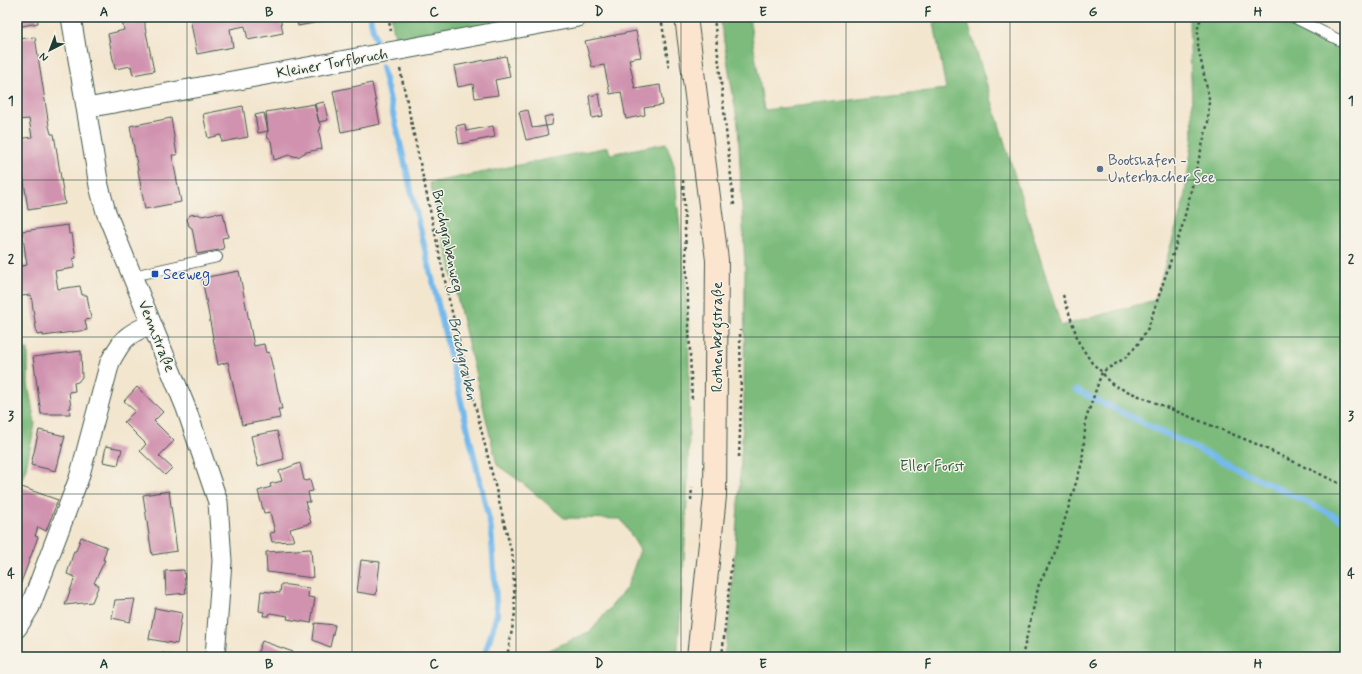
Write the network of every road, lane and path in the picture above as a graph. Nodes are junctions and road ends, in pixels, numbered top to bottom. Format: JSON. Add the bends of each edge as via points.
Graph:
{"nodes":[{"id":1,"x":71,"y":17,"type":"edge"},
{"id":2,"x":388,"y":17,"type":"edge"},
{"id":3,"x":578,"y":17,"type":"edge"},
{"id":4,"x":661,"y":17,"type":"edge"},
{"id":5,"x":686,"y":17,"type":"edge"},
{"id":6,"x":1201,"y":17,"type":"edge"},
{"id":7,"x":1292,"y":17,"type":"edge"},
{"id":8,"x":1345,"y":43,"type":"edge"},
{"id":9,"x":396,"y":51,"type":"junction"},
{"id":10,"x":669,"y":69,"type":"dead end"},
{"id":11,"x":87,"y":108,"type":"junction"},
{"id":12,"x":683,"y":176,"type":"dead end"},
{"id":13,"x":217,"y":257,"type":"dead end"},
{"id":14,"x":133,"y":276,"type":"junction"},
{"id":15,"x":1063,"y":294,"type":"dead end"},
{"id":16,"x":152,"y":324,"type":"junction"},
{"id":17,"x":1102,"y":372,"type":"junction"},
{"id":18,"x":692,"y":404,"type":"dead end"},
{"id":19,"x":692,"y":481,"type":"dead end"},
{"id":20,"x":1345,"y":486,"type":"edge"},
{"id":21,"x":691,"y":504,"type":"dead end"},
{"id":22,"x":17,"y":628,"type":"edge"},
{"id":23,"x":215,"y":657,"type":"edge"},
{"id":24,"x":506,"y":657,"type":"edge"},
{"id":25,"x":698,"y":657,"type":"edge"},
{"id":26,"x":1022,"y":657,"type":"edge"}],
"edges":[{"from":1,"to":11,"type":"street","name":"Vennstraße"},
{"from":2,"to":9,"type":"path","name":"Bruchgrabenweg"},
{"from":3,"to":9,"type":"street","name":"Kleiner Torfbruch"},
{"from":4,"to":10,"type":"path"},
{"from":5,"to":25,"type":"main road","name":"Rothenbergstraße","via":[[717,260],[715,496]]},
{"from":6,"to":17,"type":"path","via":[[1198,47],[1209,98],[1208,122],[1184,220],[1148,328],[1125,358]]},
{"from":7,"to":8,"type":"lane"},
{"from":9,"to":11,"type":"street","name":"Kleiner Torfbruch"},
{"from":9,"to":24,"type":"path","name":"Bruchgrabenweg","via":[[450,304],[512,558],[515,613]]},
{"from":11,"to":14,"type":"street","name":"Vennstraße","via":[[103,199]]},
{"from":12,"to":18,"type":"path","name":"Rothenbergstraße","via":[[691,324]]},
{"from":13,"to":14,"type":"lane","via":[[159,268]]},
{"from":14,"to":16,"type":"street","name":"Vennstraße"},
{"from":15,"to":17,"type":"path","via":[[1079,343],[1092,363]]},
{"from":16,"to":22,"type":"street","via":[[129,334],[110,362],[79,478],[30,607]]},
{"from":16,"to":23,"type":"street","name":"Vennstraße","via":[[186,408],[218,502],[222,561]]},
{"from":17,"to":20,"type":"path","via":[[1109,382],[1117,387],[1254,443]]},
{"from":17,"to":26,"type":"path","via":[[1086,419],[1082,463],[1054,554],[1039,584]]},
{"from":19,"to":21,"type":"path"}]}
